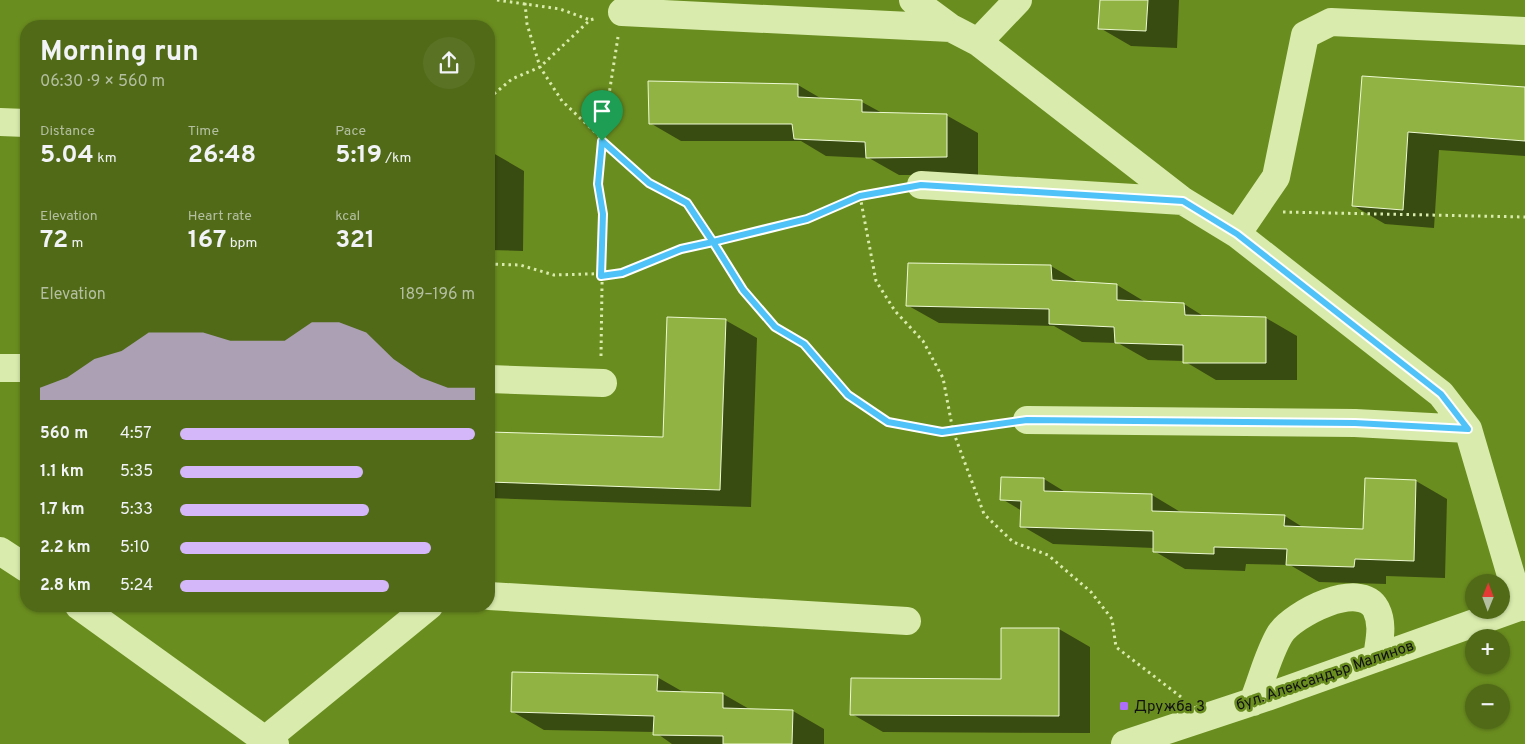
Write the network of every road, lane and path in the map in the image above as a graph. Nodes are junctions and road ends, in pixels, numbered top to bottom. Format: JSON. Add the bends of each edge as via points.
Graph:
{"nodes":[{"id":1,"x":497,"y":0,"type":"edge"},
{"id":2,"x":913,"y":0,"type":"edge"},
{"id":3,"x":1018,"y":0,"type":"edge"},
{"id":4,"x":525,"y":3,"type":"junction"},
{"id":5,"x":622,"y":12,"type":"junction"},
{"id":6,"x":590,"y":20,"type":"junction"},
{"id":7,"x":951,"y":28,"type":"junction"},
{"id":8,"x":1525,"y":31,"type":"edge"},
{"id":9,"x":978,"y":42,"type":"junction"},
{"id":10,"x":540,"y":67,"type":"junction"},
{"id":11,"x":495,"y":93,"type":"edge"},
{"id":12,"x":0,"y":122,"type":"edge"},
{"id":13,"x":20,"y":123,"type":"edge"},
{"id":14,"x":602,"y":141,"type":"junction"},
{"id":15,"x":921,"y":185,"type":"joint"},
{"id":16,"x":860,"y":196,"type":"junction"},
{"id":17,"x":1183,"y":201,"type":"junction"},
{"id":18,"x":1252,"y":211,"type":"junction"},
{"id":19,"x":1525,"y":217,"type":"edge"},
{"id":20,"x":1237,"y":234,"type":"junction"},
{"id":21,"x":713,"y":242,"type":"junction"},
{"id":22,"x":495,"y":264,"type":"edge"},
{"id":23,"x":601,"y":276,"type":"junction"},
{"id":24,"x":0,"y":368,"type":"edge"},
{"id":25,"x":20,"y":368,"type":"edge"},
{"id":26,"x":495,"y":379,"type":"edge"},
{"id":27,"x":603,"y":383,"type":"joint"},
{"id":28,"x":1027,"y":420,"type":"joint"},
{"id":29,"x":1468,"y":429,"type":"junction"},
{"id":30,"x":953,"y":430,"type":"junction"},
{"id":31,"x":20,"y":530,"type":"edge"},
{"id":32,"x":16,"y":561,"type":"edge"},
{"id":33,"x":495,"y":596,"type":"edge"},
{"id":34,"x":1523,"y":606,"type":"edge"},
{"id":35,"x":87,"y":612,"type":"edge"},
{"id":36,"x":422,"y":612,"type":"edge"},
{"id":37,"x":907,"y":621,"type":"dead end"},
{"id":38,"x":1377,"y":658,"type":"junction"},
{"id":39,"x":1253,"y":702,"type":"junction"},
{"id":40,"x":1206,"y":716,"type":"junction"},
{"id":41,"x":270,"y":742,"type":"edge"},
{"id":42,"x":1125,"y":744,"type":"edge"}],
"edges":[{"from":1,"to":4,"type":"path"},
{"from":2,"to":7,"type":"street"},
{"from":3,"to":9,"type":"street"},
{"from":4,"to":6,"type":"path","via":[[560,9]]},
{"from":4,"to":10,"type":"path","via":[[527,24]]},
{"from":5,"to":6,"type":"path"},
{"from":5,"to":7,"type":"street"},
{"from":5,"to":14,"type":"path"},
{"from":6,"to":10,"type":"path"},
{"from":7,"to":9,"type":"street"},
{"from":8,"to":18,"type":"street","via":[[1331,22],[1305,35],[1276,177]]},
{"from":9,"to":17,"type":"street"},
{"from":10,"to":11,"type":"path","via":[[512,78]]},
{"from":10,"to":14,"type":"path","via":[[562,101]]},
{"from":12,"to":13,"type":"street"},
{"from":14,"to":21,"type":"path","via":[[649,183],[687,203]]},
{"from":14,"to":23,"type":"path","via":[[598,184],[603,214]]},
{"from":15,"to":16,"type":"path"},
{"from":15,"to":17,"type":"street"},
{"from":16,"to":21,"type":"path","via":[[807,219]]},
{"from":16,"to":30,"type":"path","via":[[876,281],[895,311],[923,341],[943,378]]},
{"from":17,"to":20,"type":"street"},
{"from":18,"to":19,"type":"path"},
{"from":18,"to":20,"type":"street"},
{"from":20,"to":29,"type":"street","via":[[1441,394]]},
{"from":21,"to":23,"type":"path","via":[[681,249],[622,273]]},
{"from":21,"to":30,"type":"path","via":[[743,290],[775,327],[804,344],[848,395],[888,422],[942,432]]},
{"from":22,"to":23,"type":"path","via":[[520,265],[554,275]]},
{"from":23,"to":27,"type":"path","via":[[599,336]]},
{"from":24,"to":25,"type":"street"},
{"from":26,"to":27,"type":"street"},
{"from":28,"to":29,"type":"street","via":[[1355,423]]},
{"from":28,"to":30,"type":"path"},
{"from":29,"to":34,"type":"street"},
{"from":30,"to":40,"type":"path","via":[[984,514],[1012,542],[1048,555],[1091,592],[1112,619],[1116,647]]},
{"from":31,"to":32,"type":"path"},
{"from":33,"to":37,"type":"street"},
{"from":34,"to":38,"type":"street","name":"бул. Александър Малинов"},
{"from":35,"to":41,"type":"street"},
{"from":36,"to":41,"type":"street"},
{"from":38,"to":39,"type":"street","name":"бул. Александър Малинов"},
{"from":38,"to":39,"type":"street","via":[[1381,626],[1375,608],[1363,600],[1338,598],[1309,609],[1281,633]]},
{"from":39,"to":40,"type":"street","name":"бул. Александър Малинов"},
{"from":40,"to":42,"type":"street","name":"бул. Александър Малинов"}]}
